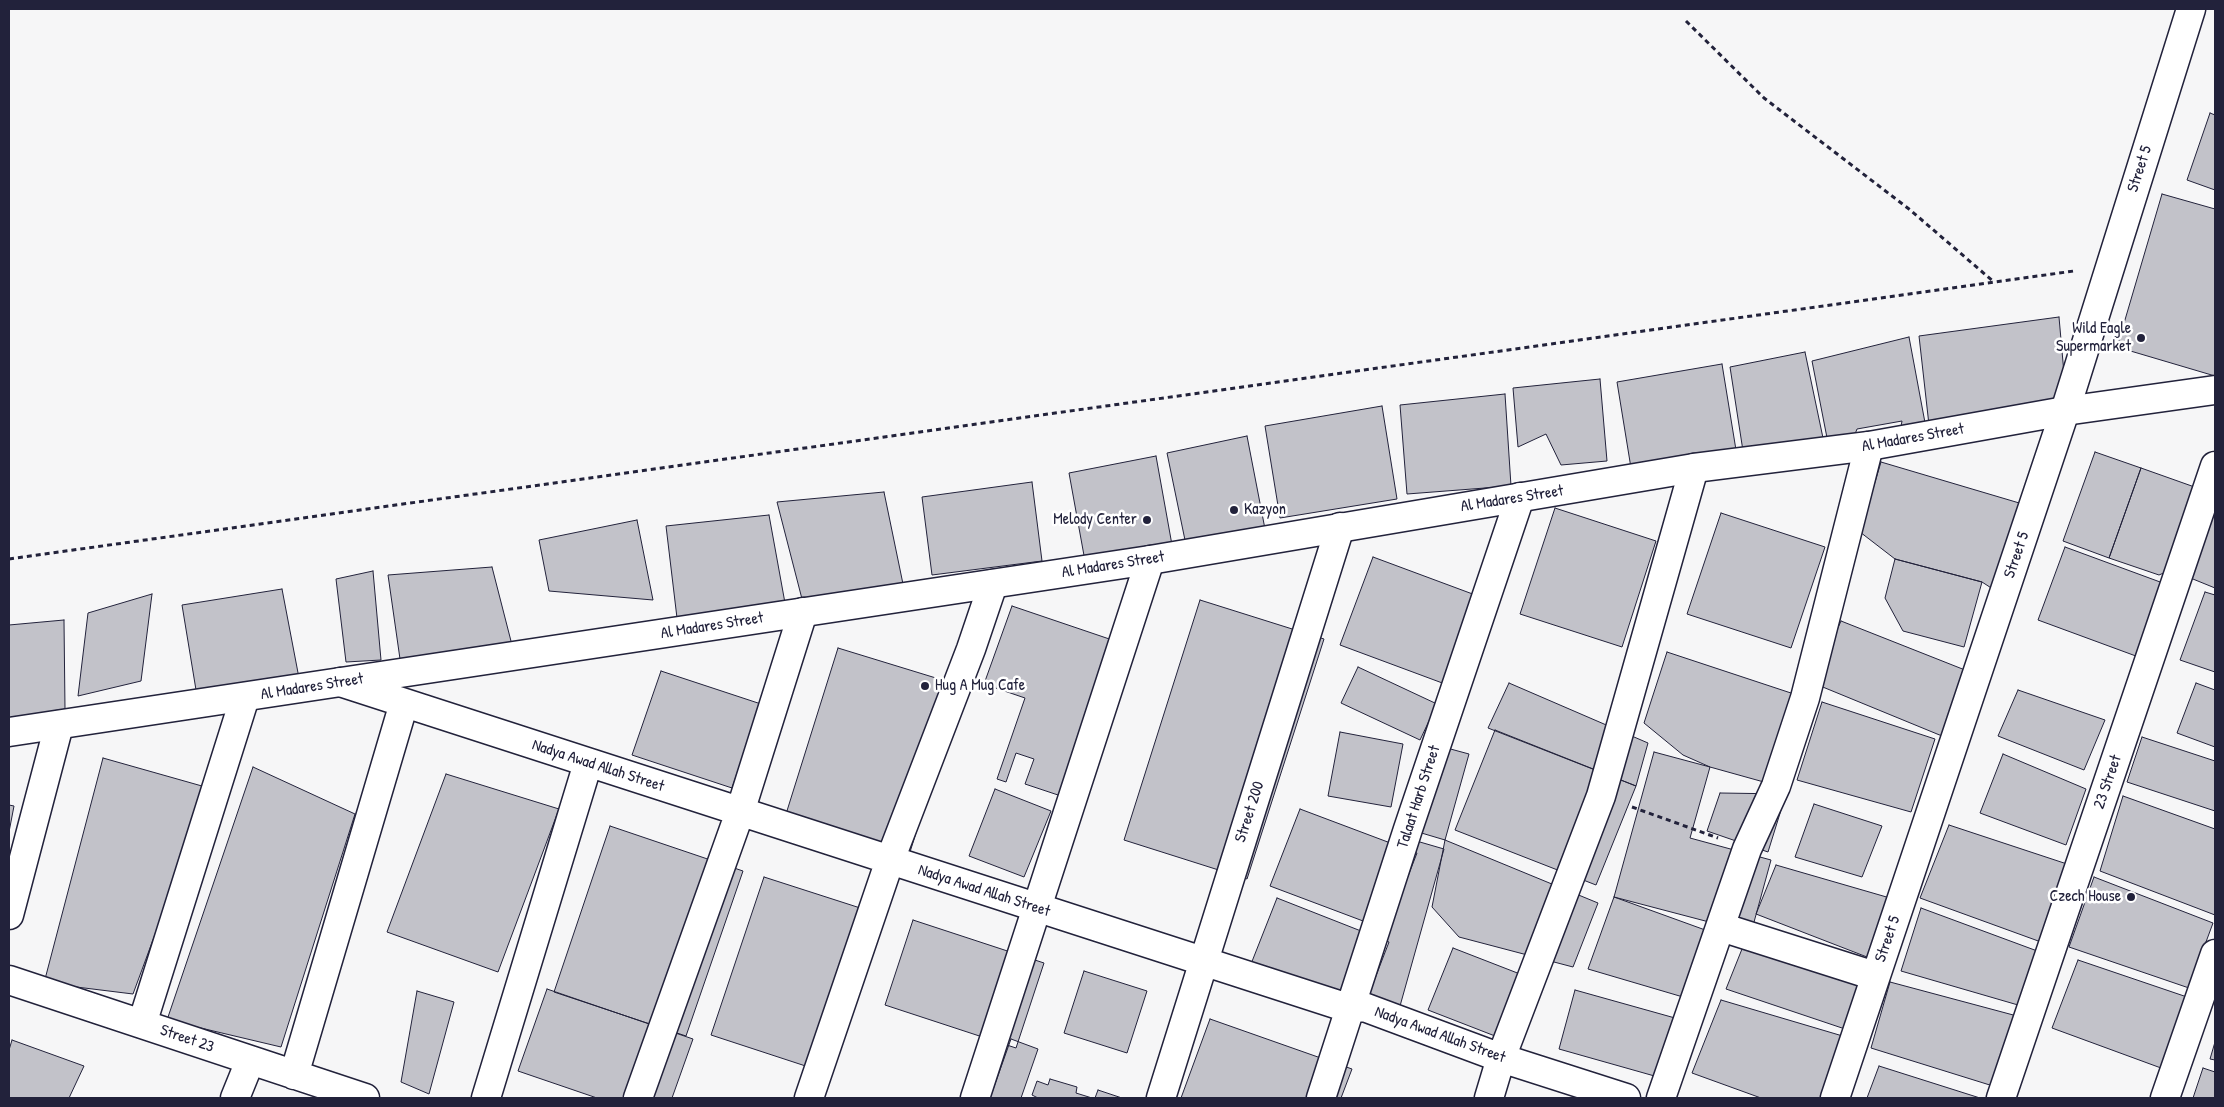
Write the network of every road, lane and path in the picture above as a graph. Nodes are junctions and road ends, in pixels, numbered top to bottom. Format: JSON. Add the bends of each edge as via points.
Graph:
{"nodes":[{"id":1,"x":2191,"y":9,"type":"edge"},
{"id":2,"x":1686,"y":21,"type":"dead end"},
{"id":3,"x":2110,"y":267,"type":"junction"},
{"id":4,"x":1994,"y":283,"type":"junction"},
{"id":5,"x":2215,"y":390,"type":"edge"},
{"id":6,"x":2065,"y":411,"type":"junction"},
{"id":7,"x":1869,"y":446,"type":"junction"},
{"id":8,"x":2215,"y":466,"type":"edge"},
{"id":9,"x":1694,"y":468,"type":"junction"},
{"id":10,"x":1520,"y":497,"type":"junction"},
{"id":11,"x":1340,"y":527,"type":"junction"},
{"id":12,"x":9,"y":559,"type":"edge"},
{"id":13,"x":1150,"y":560,"type":"junction"},
{"id":14,"x":993,"y":584,"type":"junction"},
{"id":15,"x":803,"y":612,"type":"junction"},
{"id":16,"x":340,"y":682,"type":"junction"},
{"id":17,"x":245,"y":697,"type":"junction"},
{"id":18,"x":404,"y":703,"type":"junction"},
{"id":19,"x":59,"y":725,"type":"junction"},
{"id":20,"x":9,"y":732,"type":"edge"},
{"id":21,"x":588,"y":763,"type":"junction"},
{"id":22,"x":1601,"y":796,"type":"junction"},
{"id":23,"x":740,"y":812,"type":"junction"},
{"id":24,"x":1747,"y":849,"type":"junction"},
{"id":25,"x":890,"y":860,"type":"junction"},
{"id":26,"x":1035,"y":908,"type":"junction"},
{"id":27,"x":9,"y":915,"type":"edge"},
{"id":28,"x":1721,"y":927,"type":"junction"},
{"id":29,"x":2215,"y":954,"type":"edge"},
{"id":30,"x":1203,"y":961,"type":"junction"},
{"id":31,"x":1875,"y":976,"type":"junction"},
{"id":32,"x":9,"y":980,"type":"edge"},
{"id":33,"x":1351,"y":1009,"type":"junction"},
{"id":34,"x":142,"y":1024,"type":"junction"},
{"id":35,"x":1501,"y":1058,"type":"junction"},
{"id":36,"x":250,"y":1060,"type":"junction"},
{"id":37,"x":294,"y":1075,"type":"junction"},
{"id":38,"x":235,"y":1098,"type":"edge"},
{"id":39,"x":365,"y":1098,"type":"edge"},
{"id":40,"x":486,"y":1098,"type":"edge"},
{"id":41,"x":638,"y":1098,"type":"edge"},
{"id":42,"x":809,"y":1098,"type":"edge"},
{"id":43,"x":975,"y":1098,"type":"edge"},
{"id":44,"x":1161,"y":1098,"type":"edge"},
{"id":45,"x":1321,"y":1098,"type":"edge"},
{"id":46,"x":1489,"y":1098,"type":"edge"},
{"id":47,"x":1626,"y":1098,"type":"edge"},
{"id":48,"x":1660,"y":1098,"type":"edge"},
{"id":49,"x":1835,"y":1098,"type":"edge"},
{"id":50,"x":2001,"y":1098,"type":"edge"},
{"id":51,"x":2165,"y":1098,"type":"edge"}],
"edges":[{"from":1,"to":3,"type":"street","name":"Street 5"},
{"from":2,"to":4,"type":"path","via":[[1764,98],[1909,208]]},
{"from":3,"to":4,"type":"path"},
{"from":3,"to":6,"type":"street","name":"Street 5"},
{"from":4,"to":12,"type":"path"},
{"from":5,"to":6,"type":"street","name":"Al Madares Street"},
{"from":6,"to":7,"type":"street","name":"Al Madares Street"},
{"from":6,"to":31,"type":"street","name":"Street 5"},
{"from":7,"to":9,"type":"street","name":"Al Madares Street"},
{"from":7,"to":24,"type":"street","via":[[1806,698],[1776,786]]},
{"from":8,"to":50,"type":"street","name":"23 Street"},
{"from":9,"to":10,"type":"street","name":"Al Madares Street"},
{"from":9,"to":22,"type":"street"},
{"from":10,"to":11,"type":"street","name":"Al Madares Street"},
{"from":10,"to":33,"type":"street","name":"Talaat Harb Street"},
{"from":11,"to":13,"type":"street","name":"Al Madares Street"},
{"from":11,"to":30,"type":"street","name":"Street 200"},
{"from":13,"to":14,"type":"street","name":"Al Madares Street"},
{"from":13,"to":26,"type":"street"},
{"from":14,"to":15,"type":"street","name":"Al Madares Street"},
{"from":14,"to":25,"type":"street"},
{"from":15,"to":16,"type":"street","name":"Al Madares Street"},
{"from":15,"to":23,"type":"street"},
{"from":16,"to":17,"type":"street","name":"Al Madares Street"},
{"from":16,"to":18,"type":"street","name":"Nadya Awad Allah Street"},
{"from":17,"to":19,"type":"street","name":"Al Madares Street"},
{"from":17,"to":34,"type":"street"},
{"from":18,"to":21,"type":"street","name":"Nadya Awad Allah Street"},
{"from":18,"to":37,"type":"street"},
{"from":19,"to":20,"type":"street","name":"Al Madares Street"},
{"from":19,"to":27,"type":"street"},
{"from":21,"to":23,"type":"street","name":"Nadya Awad Allah Street"},
{"from":21,"to":40,"type":"street"},
{"from":22,"to":24,"type":"path"},
{"from":22,"to":35,"type":"street"},
{"from":23,"to":25,"type":"street","name":"Nadya Awad Allah Street"},
{"from":23,"to":41,"type":"street"},
{"from":24,"to":28,"type":"street"},
{"from":25,"to":26,"type":"street","name":"Nadya Awad Allah Street"},
{"from":25,"to":42,"type":"street"},
{"from":26,"to":30,"type":"street","name":"Nadya Awad Allah Street"},
{"from":26,"to":43,"type":"street"},
{"from":28,"to":31,"type":"street"},
{"from":28,"to":48,"type":"street"},
{"from":29,"to":51,"type":"street"},
{"from":30,"to":33,"type":"street","name":"Nadya Awad Allah Street"},
{"from":30,"to":44,"type":"street","name":"Street 200"},
{"from":31,"to":49,"type":"street","name":"Street 5"},
{"from":32,"to":34,"type":"street","name":"Street 23"},
{"from":33,"to":35,"type":"street","name":"Nadya Awad Allah Street","via":[[1364,1007]]},
{"from":33,"to":45,"type":"street","name":"Talaat Harb Street"},
{"from":34,"to":36,"type":"street","name":"Street 23"},
{"from":35,"to":46,"type":"street"},
{"from":35,"to":47,"type":"street","name":"Nadya Awad Allah Street"},
{"from":36,"to":37,"type":"street","name":"Street 23"},
{"from":36,"to":38,"type":"street"},
{"from":37,"to":39,"type":"street","name":"Street 23"}]}
